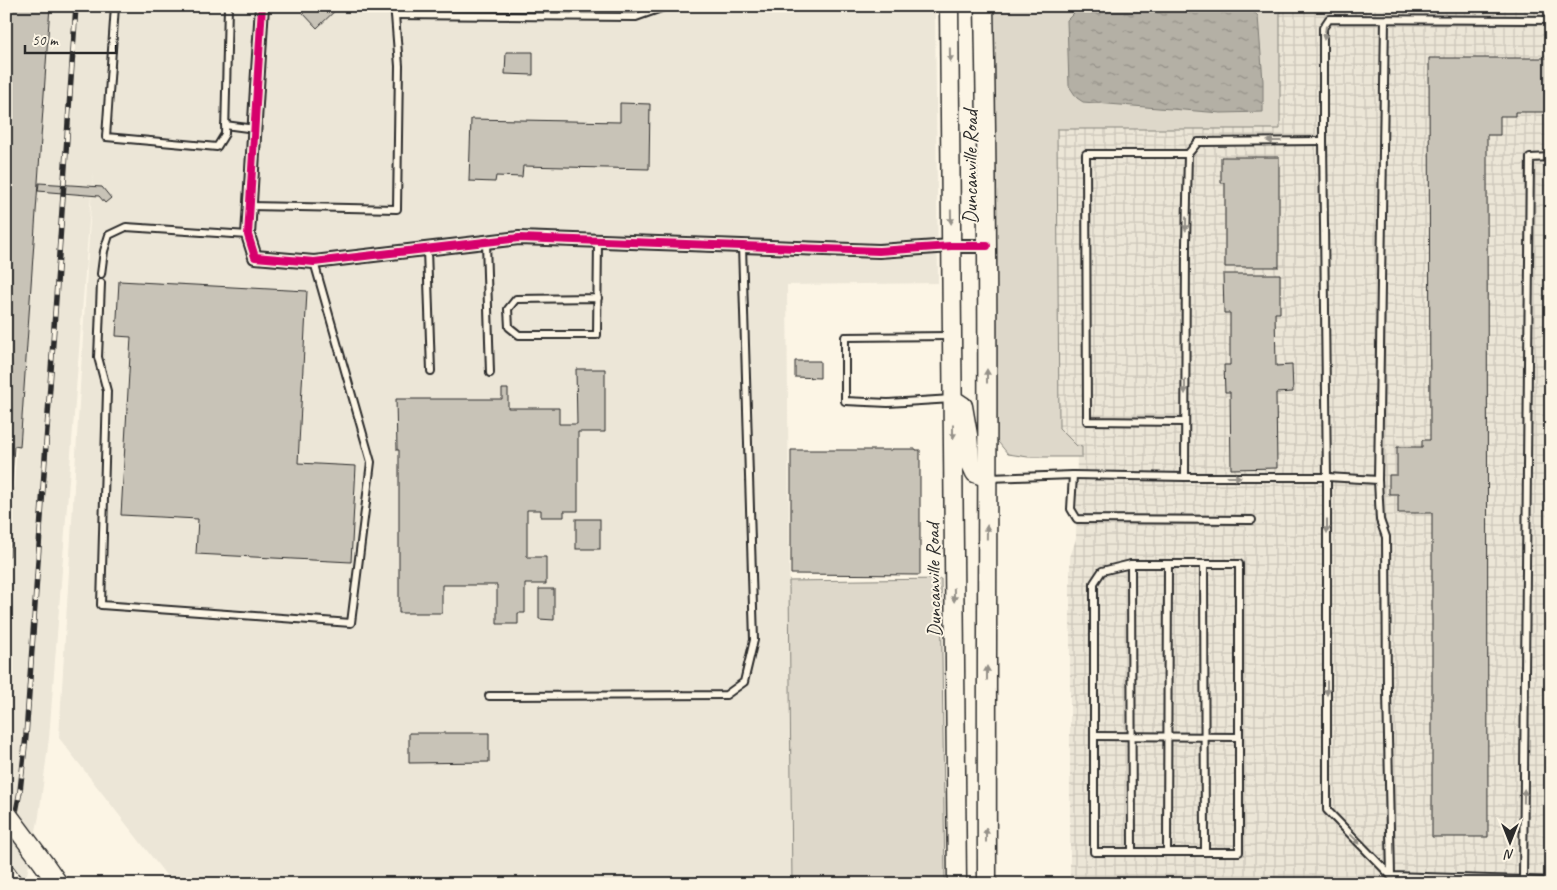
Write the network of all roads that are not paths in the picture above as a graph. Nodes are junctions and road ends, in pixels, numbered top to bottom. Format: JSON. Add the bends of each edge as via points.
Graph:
{"nodes":[{"id":1,"x":115,"y":6,"type":"edge"},
{"id":2,"x":228,"y":6,"type":"edge"},
{"id":3,"x":262,"y":6,"type":"edge"},
{"id":4,"x":392,"y":6,"type":"edge"},
{"id":5,"x":667,"y":6,"type":"edge"},
{"id":6,"x":751,"y":6,"type":"edge"},
{"id":7,"x":789,"y":6,"type":"edge"},
{"id":8,"x":949,"y":6,"type":"edge"},
{"id":9,"x":984,"y":6,"type":"edge"},
{"id":10,"x":395,"y":15,"type":"junction"},
{"id":11,"x":1384,"y":20,"type":"junction"},
{"id":12,"x":1551,"y":20,"type":"edge"},
{"id":13,"x":225,"y":125,"type":"junction"},
{"id":14,"x":255,"y":129,"type":"junction"},
{"id":15,"x":1323,"y":141,"type":"junction"},
{"id":16,"x":1188,"y":154,"type":"junction"},
{"id":17,"x":1551,"y":157,"type":"edge"},
{"id":18,"x":250,"y":206,"type":"junction"},
{"id":19,"x":248,"y":235,"type":"junction"},
{"id":20,"x":598,"y":241,"type":"junction"},
{"id":21,"x":486,"y":242,"type":"junction"},
{"id":22,"x":742,"y":246,"type":"junction"},
{"id":23,"x":951,"y":246,"type":"junction"},
{"id":24,"x":987,"y":246,"type":"junction"},
{"id":25,"x":427,"y":249,"type":"junction"},
{"id":26,"x":314,"y":262,"type":"junction"},
{"id":27,"x":101,"y":274,"type":"dead end"},
{"id":28,"x":101,"y":283,"type":"dead end"},
{"id":29,"x":598,"y":298,"type":"junction"},
{"id":30,"x":952,"y":336,"type":"junction"},
{"id":31,"x":431,"y":371,"type":"dead end"},
{"id":32,"x":490,"y":374,"type":"dead end"},
{"id":33,"x":953,"y":399,"type":"junction"},
{"id":34,"x":1185,"y":422,"type":"junction"},
{"id":35,"x":1073,"y":475,"type":"junction"},
{"id":36,"x":1185,"y":477,"type":"junction"},
{"id":37,"x":1327,"y":477,"type":"junction"},
{"id":38,"x":988,"y":478,"type":"junction"},
{"id":39,"x":1378,"y":480,"type":"junction"},
{"id":40,"x":953,"y":481,"type":"junction"},
{"id":41,"x":1252,"y":520,"type":"dead end"},
{"id":42,"x":1131,"y":564,"type":"junction"},
{"id":43,"x":1168,"y":564,"type":"junction"},
{"id":44,"x":1204,"y":564,"type":"junction"},
{"id":45,"x":489,"y":696,"type":"dead end"},
{"id":46,"x":1094,"y":736,"type":"junction"},
{"id":47,"x":1132,"y":736,"type":"junction"},
{"id":48,"x":1168,"y":736,"type":"junction"},
{"id":49,"x":1204,"y":736,"type":"junction"},
{"id":50,"x":1239,"y":737,"type":"junction"},
{"id":51,"x":6,"y":813,"type":"edge"},
{"id":52,"x":1132,"y":852,"type":"junction"},
{"id":53,"x":1167,"y":852,"type":"junction"},
{"id":54,"x":1204,"y":852,"type":"junction"},
{"id":55,"x":6,"y":874,"type":"edge"},
{"id":56,"x":1391,"y":876,"type":"junction"},
{"id":57,"x":1523,"y":880,"type":"junction"},
{"id":58,"x":1551,"y":881,"type":"edge"},
{"id":59,"x":13,"y":884,"type":"edge"},
{"id":60,"x":58,"y":884,"type":"edge"},
{"id":61,"x":957,"y":884,"type":"edge"},
{"id":62,"x":986,"y":884,"type":"edge"}],
"edges":[{"from":1,"to":13,"type":"lane","via":[[106,138],[216,147],[225,134]]},
{"from":2,"to":13,"type":"lane"},
{"from":3,"to":14,"type":"street"},
{"from":4,"to":10,"type":"lane"},
{"from":5,"to":10,"type":"lane","via":[[636,17]]},
{"from":6,"to":7,"type":"lane"},
{"from":8,"to":23,"type":"main road","name":"Duncanville Road","one_way":true},
{"from":9,"to":24,"type":"main road","name":"Duncanville Road"},
{"from":10,"to":18,"type":"lane","via":[[399,66],[397,209]]},
{"from":11,"to":12,"type":"lane"},
{"from":11,"to":15,"type":"lane","one_way":true,"via":[[1329,19],[1324,28]]},
{"from":11,"to":39,"type":"lane"},
{"from":13,"to":14,"type":"lane"},
{"from":14,"to":18,"type":"street"},
{"from":15,"to":16,"type":"lane","one_way":true,"via":[[1198,142]]},
{"from":15,"to":37,"type":"lane"},
{"from":16,"to":34,"type":"lane","one_way":true},
{"from":16,"to":34,"type":"lane","via":[[1086,154],[1087,421]]},
{"from":57,"to":17,"type":"lane","one_way":true,"via":[[1530,158]]},
{"from":18,"to":19,"type":"street"},
{"from":19,"to":26,"type":"street","via":[[255,257]]},
{"from":19,"to":27,"type":"lane","via":[[126,226],[110,236]]},
{"from":20,"to":21,"type":"street","via":[[519,238]]},
{"from":20,"to":22,"type":"street"},
{"from":20,"to":29,"type":"lane"},
{"from":21,"to":25,"type":"street"},
{"from":21,"to":32,"type":"lane"},
{"from":22,"to":23,"type":"street","via":[[879,250]]},
{"from":22,"to":45,"type":"lane","via":[[754,640],[744,682],[726,695]]},
{"from":23,"to":24,"type":"street"},
{"from":23,"to":30,"type":"main road","name":"Duncanville Road"},
{"from":38,"to":24,"type":"main road","name":"Duncanville Road","one_way":true},
{"from":25,"to":26,"type":"street"},
{"from":25,"to":31,"type":"lane"},
{"from":26,"to":28,"type":"lane","via":[[371,462],[351,622],[101,605],[107,391],[98,357]]},
{"from":29,"to":29,"type":"lane","via":[[597,335],[519,335],[509,327],[508,308],[516,299]]},
{"from":30,"to":33,"type":"main road","name":"Duncanville Road"},
{"from":30,"to":33,"type":"lane","via":[[845,337],[845,401],[888,403]]},
{"from":33,"to":38,"type":"main road","via":[[963,406],[970,462],[975,472]]},
{"from":33,"to":40,"type":"main road","name":"Duncanville Road","one_way":true},
{"from":34,"to":36,"type":"lane"},
{"from":35,"to":36,"type":"lane"},
{"from":35,"to":38,"type":"lane"},
{"from":35,"to":41,"type":"lane","via":[[1071,509],[1076,519]]},
{"from":36,"to":37,"type":"lane","one_way":true},
{"from":37,"to":39,"type":"lane"},
{"from":37,"to":56,"type":"lane","one_way":true,"via":[[1327,810]]},
{"from":38,"to":40,"type":"main road"},
{"from":62,"to":38,"type":"main road","name":"Duncanville Road","one_way":true},
{"from":39,"to":56,"type":"lane","via":[[1380,520],[1386,537]]},
{"from":40,"to":61,"type":"main road","name":"Duncanville Road","one_way":true},
{"from":42,"to":43,"type":"lane"},
{"from":42,"to":46,"type":"lane","via":[[1102,571],[1094,582]]},
{"from":42,"to":47,"type":"lane"},
{"from":43,"to":44,"type":"lane"},
{"from":43,"to":48,"type":"lane"},
{"from":44,"to":49,"type":"lane"},
{"from":44,"to":50,"type":"lane","via":[[1239,564]]},
{"from":46,"to":47,"type":"lane"},
{"from":46,"to":52,"type":"lane","via":[[1094,852]]},
{"from":47,"to":48,"type":"lane"},
{"from":47,"to":52,"type":"lane"},
{"from":48,"to":49,"type":"lane"},
{"from":48,"to":53,"type":"lane"},
{"from":49,"to":50,"type":"lane"},
{"from":49,"to":54,"type":"lane"},
{"from":50,"to":54,"type":"lane","via":[[1238,852]]},
{"from":51,"to":60,"type":"main road","bridge":true},
{"from":52,"to":53,"type":"lane"},
{"from":53,"to":54,"type":"lane"},
{"from":55,"to":59,"type":"main road"},
{"from":56,"to":57,"type":"lane"},
{"from":57,"to":58,"type":"lane"}]}
